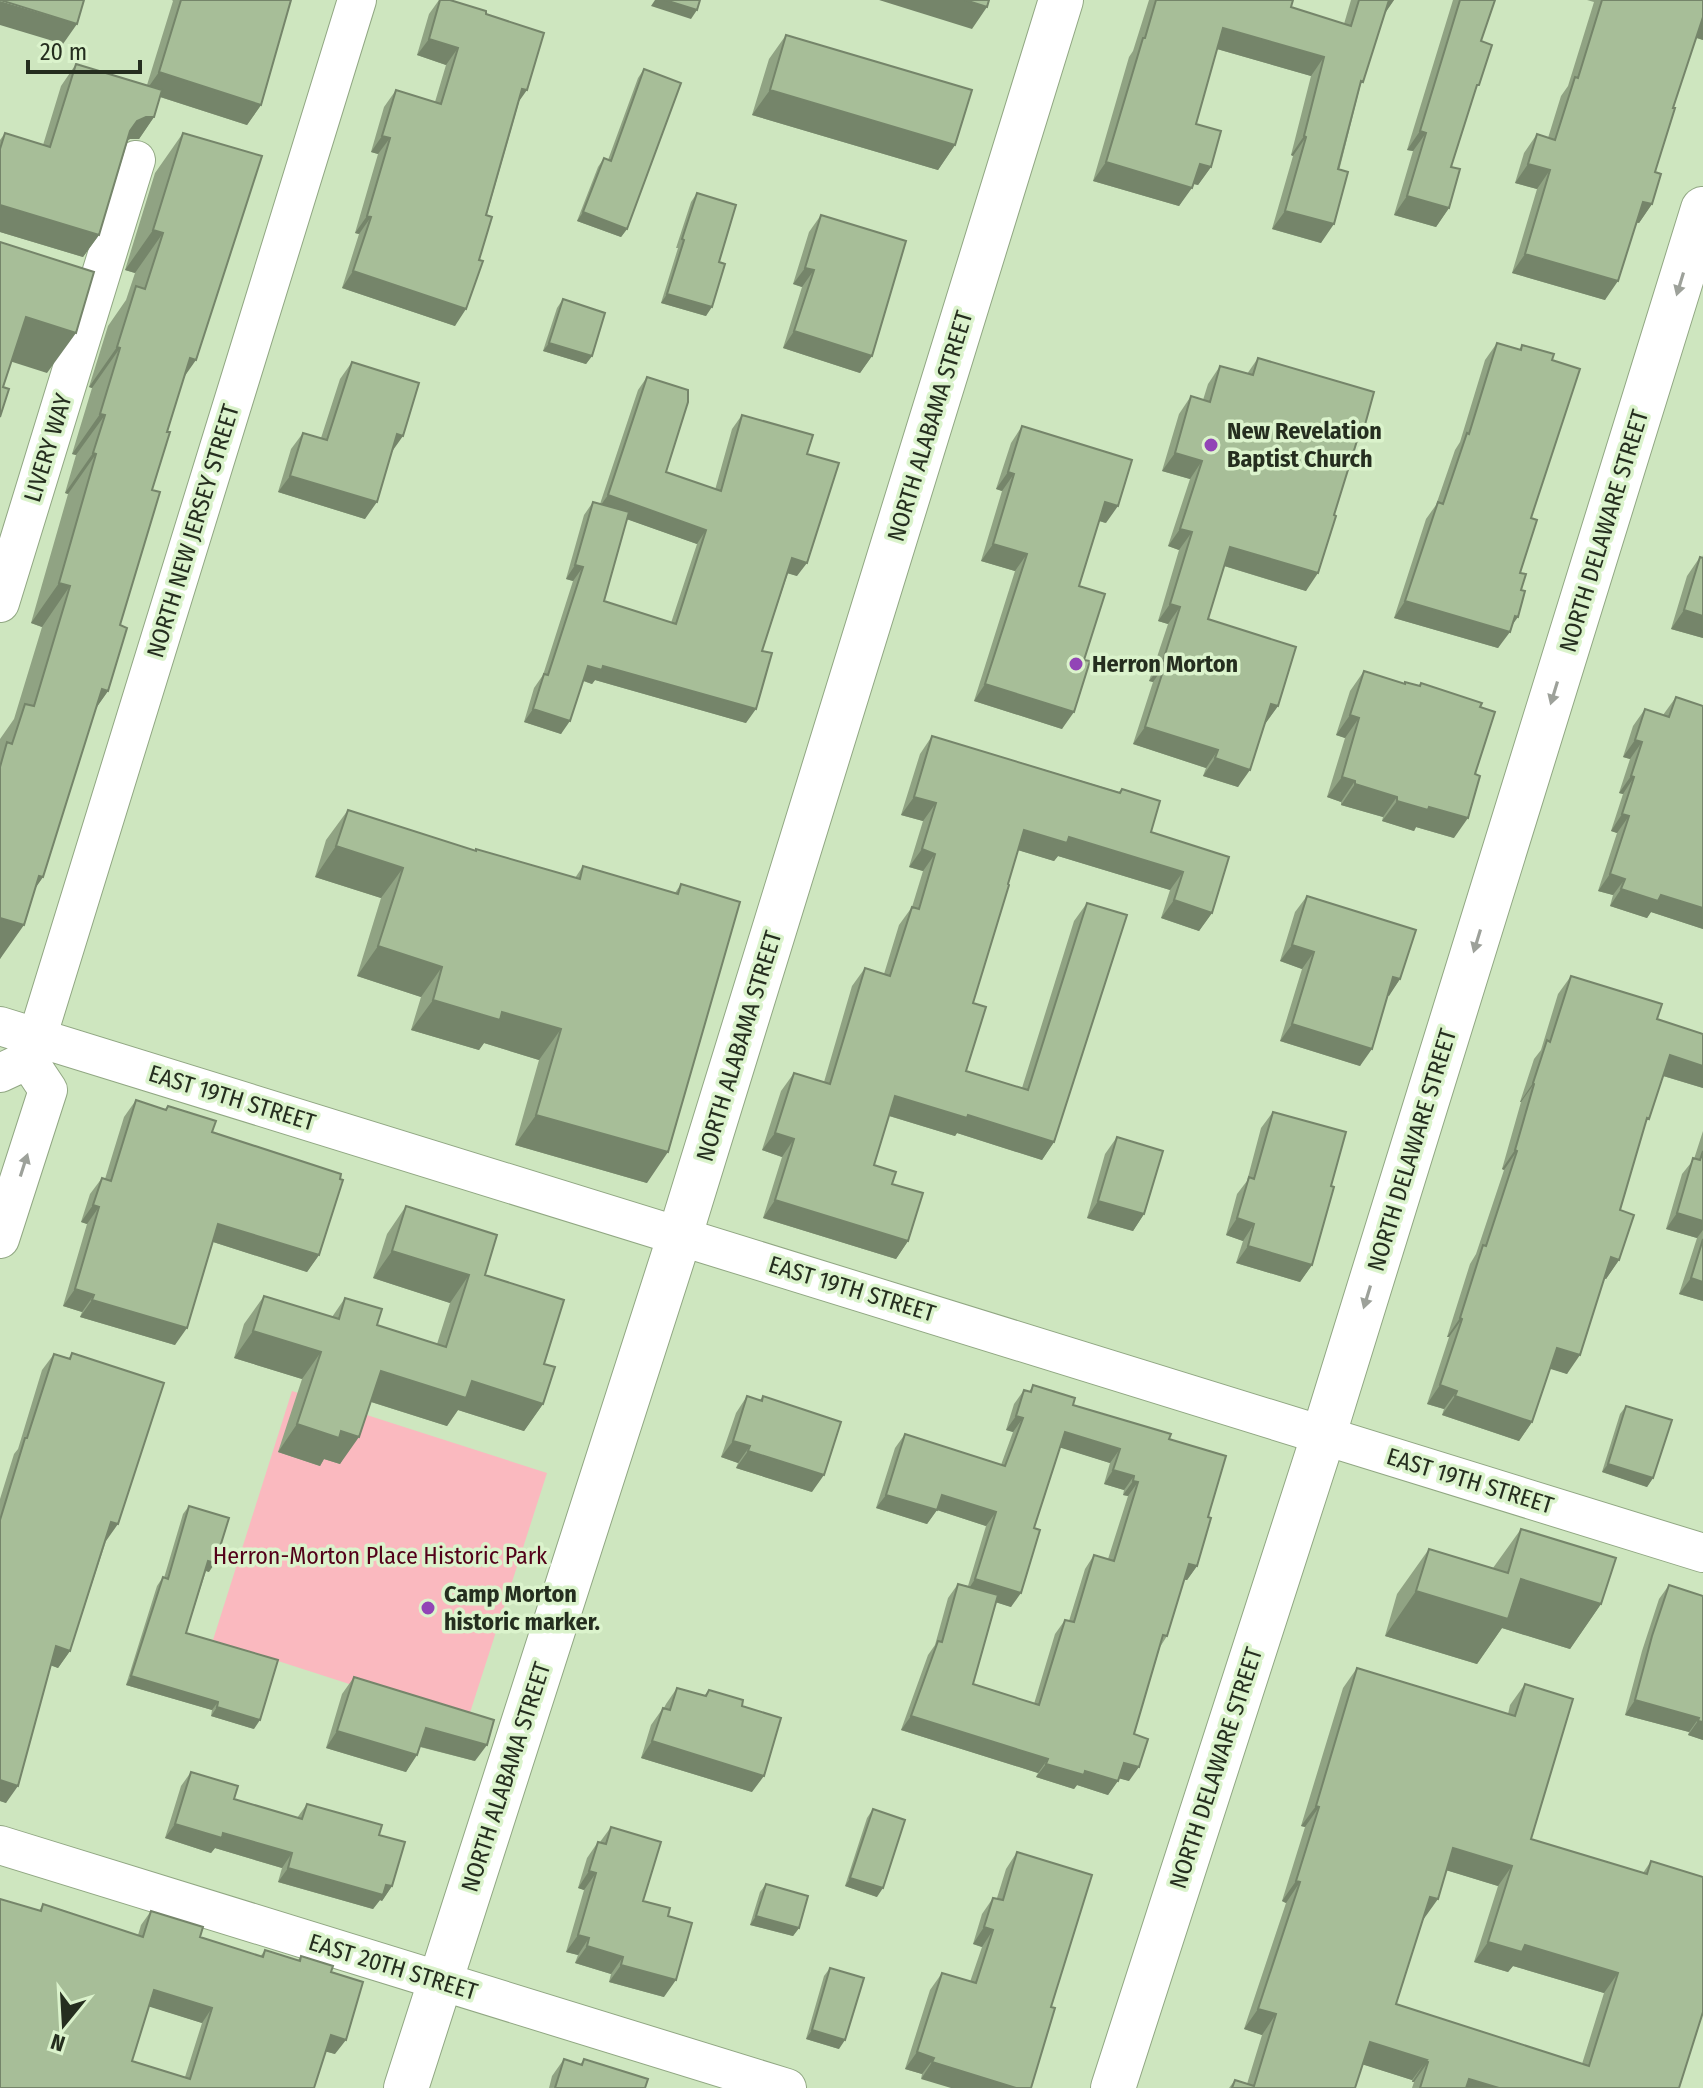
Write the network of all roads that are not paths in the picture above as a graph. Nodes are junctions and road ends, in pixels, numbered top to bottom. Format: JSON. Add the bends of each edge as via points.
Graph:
{"nodes":[{"id":1,"x":357,"y":0,"type":"edge"},
{"id":2,"x":1061,"y":0,"type":"edge"},
{"id":3,"x":136,"y":160,"type":"dead end"},
{"id":4,"x":1703,"y":209,"type":"edge"},
{"id":5,"x":0,"y":603,"type":"edge"},
{"id":6,"x":0,"y":1026,"type":"edge"},
{"id":7,"x":21,"y":1057,"type":"edge"},
{"id":8,"x":680,"y":1235,"type":"junction"},
{"id":9,"x":0,"y":1239,"type":"edge"},
{"id":10,"x":1323,"y":1437,"type":"junction"},
{"id":11,"x":1703,"y":1553,"type":"edge"},
{"id":12,"x":0,"y":1845,"type":"edge"},
{"id":13,"x":440,"y":1981,"type":"junction"},
{"id":14,"x":406,"y":2088,"type":"edge"},
{"id":15,"x":787,"y":2088,"type":"edge"},
{"id":16,"x":1113,"y":2088,"type":"edge"}],
"edges":[{"from":1,"to":7,"type":"street","name":"NORTH NEW JERSEY STREET"},
{"from":2,"to":8,"type":"main road","name":"NORTH ALABAMA STREET"},
{"from":3,"to":5,"type":"street","name":"LIVERY WAY","via":[[82,289]]},
{"from":4,"to":10,"type":"main road","name":"NORTH DELAWARE STREET","one_way":true},
{"from":6,"to":7,"type":"street","name":"EAST 19TH STREET"},
{"from":7,"to":8,"type":"street","name":"EAST 19TH STREET"},
{"from":9,"to":7,"type":"street","one_way":true,"via":[[48,1090]]},
{"from":8,"to":10,"type":"street","name":"EAST 19TH STREET"},
{"from":8,"to":13,"type":"main road","name":"NORTH ALABAMA STREET"},
{"from":10,"to":11,"type":"street","name":"EAST 19TH STREET"},
{"from":10,"to":16,"type":"main road","name":"NORTH DELAWARE STREET"},
{"from":12,"to":13,"type":"street","name":"EAST 20TH STREET"},
{"from":13,"to":14,"type":"main road","name":"NORTH ALABAMA STREET"},
{"from":13,"to":15,"type":"street","name":"EAST 20TH STREET"}]}
